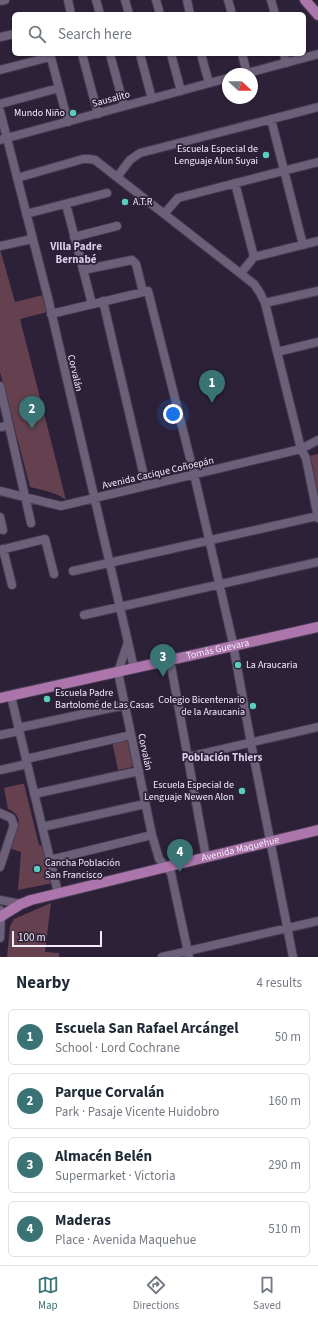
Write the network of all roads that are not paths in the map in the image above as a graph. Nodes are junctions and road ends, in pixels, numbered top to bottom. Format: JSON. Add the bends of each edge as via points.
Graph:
{"nodes":[{"id":1,"x":5,"y":0,"type":"edge"},
{"id":2,"x":68,"y":0,"type":"edge"},
{"id":3,"x":96,"y":0,"type":"edge"},
{"id":4,"x":125,"y":0,"type":"edge"},
{"id":5,"x":156,"y":0,"type":"edge"},
{"id":6,"x":187,"y":0,"type":"edge"},
{"id":7,"x":228,"y":0,"type":"edge"},
{"id":8,"x":271,"y":0,"type":"edge"},
{"id":9,"x":305,"y":0,"type":"edge"},
{"id":10,"x":0,"y":1,"type":"edge"},
{"id":11,"x":71,"y":12,"type":"edge"},
{"id":12,"x":99,"y":12,"type":"edge"},
{"id":13,"x":128,"y":12,"type":"edge"},
{"id":14,"x":159,"y":12,"type":"edge"},
{"id":15,"x":190,"y":12,"type":"edge"},
{"id":16,"x":231,"y":12,"type":"edge"},
{"id":17,"x":274,"y":12,"type":"edge"},
{"id":18,"x":318,"y":15,"type":"edge"},
{"id":19,"x":12,"y":34,"type":"edge"},
{"id":20,"x":0,"y":37,"type":"edge"},
{"id":21,"x":318,"y":54,"type":"edge"},
{"id":22,"x":50,"y":56,"type":"edge"},
{"id":23,"x":83,"y":56,"type":"edge"},
{"id":24,"x":111,"y":56,"type":"edge"},
{"id":25,"x":141,"y":56,"type":"edge"},
{"id":26,"x":171,"y":56,"type":"edge"},
{"id":27,"x":202,"y":56,"type":"edge"},
{"id":28,"x":242,"y":56,"type":"edge"},
{"id":29,"x":284,"y":56,"type":"edge"},
{"id":30,"x":286,"y":62,"type":"junction"},
{"id":31,"x":244,"y":68,"type":"edge"},
{"id":32,"x":0,"y":70,"type":"edge"},
{"id":33,"x":258,"y":70,"type":"edge"},
{"id":34,"x":222,"y":80,"type":"edge"},
{"id":35,"x":209,"y":83,"type":"junction"},
{"id":36,"x":59,"y":88,"type":"junction"},
{"id":37,"x":181,"y":91,"type":"junction"},
{"id":38,"x":152,"y":99,"type":"junction"},
{"id":39,"x":0,"y":104,"type":"edge"},
{"id":40,"x":124,"y":106,"type":"junction"},
{"id":41,"x":318,"y":107,"type":"edge"},
{"id":42,"x":0,"y":111,"type":"edge"},
{"id":43,"x":98,"y":114,"type":"junction"},
{"id":44,"x":271,"y":119,"type":"junction"},
{"id":45,"x":68,"y":122,"type":"junction"},
{"id":46,"x":4,"y":139,"type":"edge"},
{"id":47,"x":318,"y":162,"type":"edge"},
{"id":48,"x":284,"y":170,"type":"junction"},
{"id":49,"x":117,"y":177,"type":"junction"},
{"id":50,"x":17,"y":178,"type":"junction"},
{"id":51,"x":235,"y":183,"type":"junction"},
{"id":52,"x":107,"y":193,"type":"dead end"},
{"id":53,"x":66,"y":204,"type":"junction"},
{"id":54,"x":26,"y":214,"type":"junction"},
{"id":55,"x":164,"y":214,"type":"junction"},
{"id":56,"x":117,"y":226,"type":"dead end"},
{"id":57,"x":74,"y":237,"type":"junction"},
{"id":58,"x":32,"y":239,"type":"junction"},
{"id":59,"x":318,"y":241,"type":"edge"},
{"id":60,"x":303,"y":245,"type":"junction"},
{"id":61,"x":0,"y":246,"type":"edge"},
{"id":62,"x":254,"y":257,"type":"junction"},
{"id":63,"x":83,"y":270,"type":"junction"},
{"id":64,"x":241,"y":273,"type":"junction"},
{"id":65,"x":145,"y":291,"type":"junction"},
{"id":66,"x":318,"y":291,"type":"edge"},
{"id":67,"x":103,"y":301,"type":"junction"},
{"id":68,"x":265,"y":303,"type":"junction"},
{"id":69,"x":92,"y":304,"type":"junction"},
{"id":70,"x":51,"y":314,"type":"junction"},
{"id":71,"x":318,"y":342,"type":"edge"},
{"id":72,"x":277,"y":352,"type":"junction"},
{"id":73,"x":1,"y":391,"type":"edge"},
{"id":74,"x":9,"y":425,"type":"junction"},
{"id":75,"x":0,"y":427,"type":"edge"},
{"id":76,"x":318,"y":440,"type":"edge"},
{"id":77,"x":301,"y":449,"type":"junction"},
{"id":78,"x":194,"y":474,"type":"junction"},
{"id":79,"x":146,"y":485,"type":"junction"},
{"id":80,"x":0,"y":491,"type":"edge"},
{"id":81,"x":26,"y":496,"type":"junction"},
{"id":82,"x":95,"y":498,"type":"junction"},
{"id":83,"x":0,"y":517,"type":"edge"},
{"id":84,"x":318,"y":517,"type":"edge"},
{"id":85,"x":31,"y":523,"type":"dead end"},
{"id":86,"x":3,"y":530,"type":"dead end"},
{"id":87,"x":209,"y":540,"type":"junction"},
{"id":88,"x":2,"y":549,"type":"edge"},
{"id":89,"x":318,"y":562,"type":"edge"},
{"id":90,"x":110,"y":563,"type":"junction"},
{"id":91,"x":73,"y":571,"type":"dead end"},
{"id":92,"x":54,"y":574,"type":"dead end"},
{"id":93,"x":12,"y":585,"type":"dead end"},
{"id":94,"x":219,"y":585,"type":"junction"},
{"id":95,"x":120,"y":607,"type":"junction"},
{"id":96,"x":84,"y":615,"type":"dead end"},
{"id":97,"x":318,"y":627,"type":"edge"},
{"id":98,"x":128,"y":642,"type":"junction"},
{"id":99,"x":233,"y":646,"type":"junction"},
{"id":100,"x":170,"y":660,"type":"junction"},
{"id":101,"x":134,"y":668,"type":"junction"},
{"id":102,"x":118,"y":672,"type":"junction"},
{"id":103,"x":11,"y":696,"type":"junction"},
{"id":104,"x":0,"y":698,"type":"edge"},
{"id":105,"x":125,"y":705,"type":"junction"},
{"id":106,"x":318,"y":727,"type":"edge"},
{"id":107,"x":19,"y":730,"type":"junction"},
{"id":108,"x":0,"y":735,"type":"edge"},
{"id":109,"x":131,"y":735,"type":"junction"},
{"id":110,"x":251,"y":743,"type":"junction"},
{"id":111,"x":188,"y":757,"type":"junction"},
{"id":112,"x":27,"y":762,"type":"junction"},
{"id":113,"x":0,"y":770,"type":"edge"},
{"id":114,"x":138,"y":771,"type":"junction"},
{"id":115,"x":34,"y":794,"type":"junction"},
{"id":116,"x":145,"y":804,"type":"junction"},
{"id":117,"x":0,"y":813,"type":"edge"},
{"id":118,"x":42,"y":827,"type":"junction"},
{"id":119,"x":318,"y":830,"type":"edge"},
{"id":120,"x":152,"y":835,"type":"junction"},
{"id":121,"x":271,"y":842,"type":"junction"},
{"id":122,"x":206,"y":857,"type":"junction"},
{"id":123,"x":50,"y":860,"type":"junction"},
{"id":124,"x":0,"y":867,"type":"edge"},
{"id":125,"x":166,"y":867,"type":"junction"},
{"id":126,"x":58,"y":893,"type":"junction"},
{"id":127,"x":0,"y":900,"type":"edge"},
{"id":128,"x":21,"y":904,"type":"junction"},
{"id":129,"x":0,"y":914,"type":"edge"},
{"id":130,"x":318,"y":921,"type":"edge"},
{"id":131,"x":288,"y":928,"type":"junction"},
{"id":132,"x":0,"y":938,"type":"edge"},
{"id":133,"x":189,"y":954,"type":"edge"},
{"id":134,"x":162,"y":957,"type":"edge"},
{"id":135,"x":294,"y":957,"type":"edge"}],
"edges":[{"from":1,"to":10,"type":"street"},
{"from":2,"to":11,"type":"street"},
{"from":3,"to":12,"type":"street"},
{"from":4,"to":13,"type":"street"},
{"from":5,"to":14,"type":"street"},
{"from":6,"to":15,"type":"street"},
{"from":7,"to":16,"type":"street"},
{"from":8,"to":17,"type":"street"},
{"from":9,"to":18,"type":"main road"},
{"from":19,"to":20,"type":"street"},
{"from":21,"to":30,"type":"street"},
{"from":22,"to":32,"type":"street"},
{"from":22,"to":36,"type":"street"},
{"from":23,"to":43,"type":"street"},
{"from":24,"to":40,"type":"street"},
{"from":25,"to":38,"type":"street"},
{"from":26,"to":37,"type":"street"},
{"from":27,"to":35,"type":"street"},
{"from":28,"to":31,"type":"street"},
{"from":29,"to":30,"type":"street"},
{"from":30,"to":33,"type":"street"},
{"from":34,"to":35,"type":"street","name":"Sausalito"},
{"from":35,"to":37,"type":"street","name":"Sausalito"},
{"from":36,"to":39,"type":"street"},
{"from":36,"to":45,"type":"street"},
{"from":37,"to":38,"type":"street","name":"Sausalito"},
{"from":38,"to":40,"type":"street","name":"Sausalito"},
{"from":40,"to":43,"type":"street","name":"Sausalito"},
{"from":41,"to":44,"type":"street"},
{"from":42,"to":46,"type":"street","name":"Corvalán"},
{"from":43,"to":45,"type":"street","name":"Sausalito"},
{"from":44,"to":48,"type":"street"},
{"from":44,"to":49,"type":"street","via":[[140,153],[130,160]]},
{"from":45,"to":46,"type":"street","name":"Sausalito"},
{"from":46,"to":50,"type":"street","name":"Corvalán"},
{"from":47,"to":48,"type":"street"},
{"from":48,"to":51,"type":"street"},
{"from":48,"to":60,"type":"street"},
{"from":49,"to":50,"type":"street","via":[[95,160],[86,159]]},
{"from":49,"to":55,"type":"street"},
{"from":50,"to":54,"type":"street","name":"Corvalán"},
{"from":51,"to":55,"type":"street","via":[[178,198]]},
{"from":51,"to":62,"type":"street"},
{"from":52,"to":53,"type":"street"},
{"from":53,"to":54,"type":"street"},
{"from":53,"to":57,"type":"street"},
{"from":54,"to":58,"type":"street","name":"Corvalán"},
{"from":55,"to":64,"type":"street"},
{"from":56,"to":57,"type":"street"},
{"from":57,"to":63,"type":"street"},
{"from":58,"to":61,"type":"street"},
{"from":58,"to":70,"type":"street","name":"Corvalán"},
{"from":59,"to":60,"type":"street"},
{"from":60,"to":62,"type":"street"},
{"from":62,"to":64,"type":"street"},
{"from":63,"to":65,"type":"street","via":[[130,259],[136,264]]},
{"from":63,"to":69,"type":"street"},
{"from":64,"to":68,"type":"street","via":[[257,288]]},
{"from":65,"to":67,"type":"street"},
{"from":65,"to":78,"type":"street"},
{"from":66,"to":68,"type":"street"},
{"from":67,"to":69,"type":"street"},
{"from":67,"to":79,"type":"street"},
{"from":68,"to":72,"type":"street"},
{"from":69,"to":70,"type":"street"},
{"from":70,"to":82,"type":"street","name":"Corvalán"},
{"from":71,"to":72,"type":"street"},
{"from":72,"to":77,"type":"street"},
{"from":73,"to":74,"type":"street"},
{"from":74,"to":75,"type":"street"},
{"from":74,"to":81,"type":"street"},
{"from":76,"to":77,"type":"street","name":"Avenida Cacique Coñoepán"},
{"from":77,"to":78,"type":"street","name":"Avenida Cacique Coñoepán"},
{"from":77,"to":84,"type":"street","via":[[306,458]]},
{"from":78,"to":79,"type":"street","name":"Avenida Cacique Coñoepán"},
{"from":78,"to":87,"type":"street"},
{"from":79,"to":82,"type":"street","name":"Avenida Cacique Coñoepán"},
{"from":80,"to":81,"type":"street","name":"Avenida Cacique Coñoepán"},
{"from":81,"to":82,"type":"street","name":"Avenida Cacique Coñoepán","via":[[61,506]]},
{"from":81,"to":85,"type":"street"},
{"from":82,"to":90,"type":"street","name":"Corvalán"},
{"from":83,"to":86,"type":"street"},
{"from":84,"to":87,"type":"street"},
{"from":87,"to":90,"type":"street"},
{"from":87,"to":94,"type":"street"},
{"from":88,"to":92,"type":"street","via":[[45,539]]},
{"from":88,"to":93,"type":"street"},
{"from":89,"to":94,"type":"street"},
{"from":90,"to":91,"type":"street"},
{"from":90,"to":95,"type":"street","name":"Corvalán"},
{"from":94,"to":95,"type":"street"},
{"from":94,"to":99,"type":"street"},
{"from":95,"to":96,"type":"street"},
{"from":95,"to":98,"type":"street","name":"Corvalán"},
{"from":97,"to":99,"type":"main road","name":"Tomás Guevara"},
{"from":98,"to":101,"type":"street","name":"Corvalán"},
{"from":98,"to":102,"type":"street"},
{"from":99,"to":100,"type":"main road","name":"Tomás Guevara"},
{"from":99,"to":110,"type":"street"},
{"from":100,"to":101,"type":"main road","name":"Tomás Guevara"},
{"from":100,"to":111,"type":"street"},
{"from":101,"to":102,"type":"main road","name":"Tomás Guevara"},
{"from":102,"to":103,"type":"main road","name":"Tomás Guevara"},
{"from":102,"to":105,"type":"street","name":"Corvalán"},
{"from":103,"to":104,"type":"main road","name":"Tomás Guevara"},
{"from":103,"to":107,"type":"street"},
{"from":105,"to":107,"type":"street"},
{"from":105,"to":109,"type":"street","name":"Corvalán"},
{"from":106,"to":110,"type":"street"},
{"from":107,"to":108,"type":"street"},
{"from":107,"to":112,"type":"street"},
{"from":109,"to":112,"type":"street"},
{"from":109,"to":114,"type":"street","name":"Corvalán"},
{"from":110,"to":111,"type":"street"},
{"from":110,"to":121,"type":"street"},
{"from":111,"to":122,"type":"street"},
{"from":112,"to":113,"type":"street"},
{"from":112,"to":115,"type":"street"},
{"from":114,"to":115,"type":"street"},
{"from":114,"to":116,"type":"street","name":"Corvalán"},
{"from":115,"to":118,"type":"street"},
{"from":116,"to":118,"type":"street"},
{"from":116,"to":120,"type":"street","name":"Corvalán"},
{"from":117,"to":124,"type":"street","via":[[11,818],[14,825]]},
{"from":118,"to":123,"type":"street"},
{"from":119,"to":121,"type":"main road","name":"Avenida Maquehue"},
{"from":120,"to":123,"type":"street"},
{"from":120,"to":125,"type":"street","name":"Corvalán","via":[[159,859]]},
{"from":121,"to":122,"type":"main road","name":"Avenida Maquehue"},
{"from":121,"to":131,"type":"street"},
{"from":122,"to":125,"type":"main road","name":"Avenida Maquehue"},
{"from":123,"to":126,"type":"street"},
{"from":125,"to":126,"type":"main road","name":"Avenida Maquehue"},
{"from":125,"to":133,"type":"street","name":"Corvalán","via":[[171,873]]},
{"from":126,"to":128,"type":"main road","name":"Avenida Maquehue"},
{"from":127,"to":128,"type":"street","name":"Avenida Maquehue"},
{"from":128,"to":129,"type":"main road"},
{"from":129,"to":132,"type":"street"},
{"from":130,"to":131,"type":"street"},
{"from":131,"to":133,"type":"street"},
{"from":131,"to":135,"type":"street"},
{"from":133,"to":134,"type":"street"}]}
